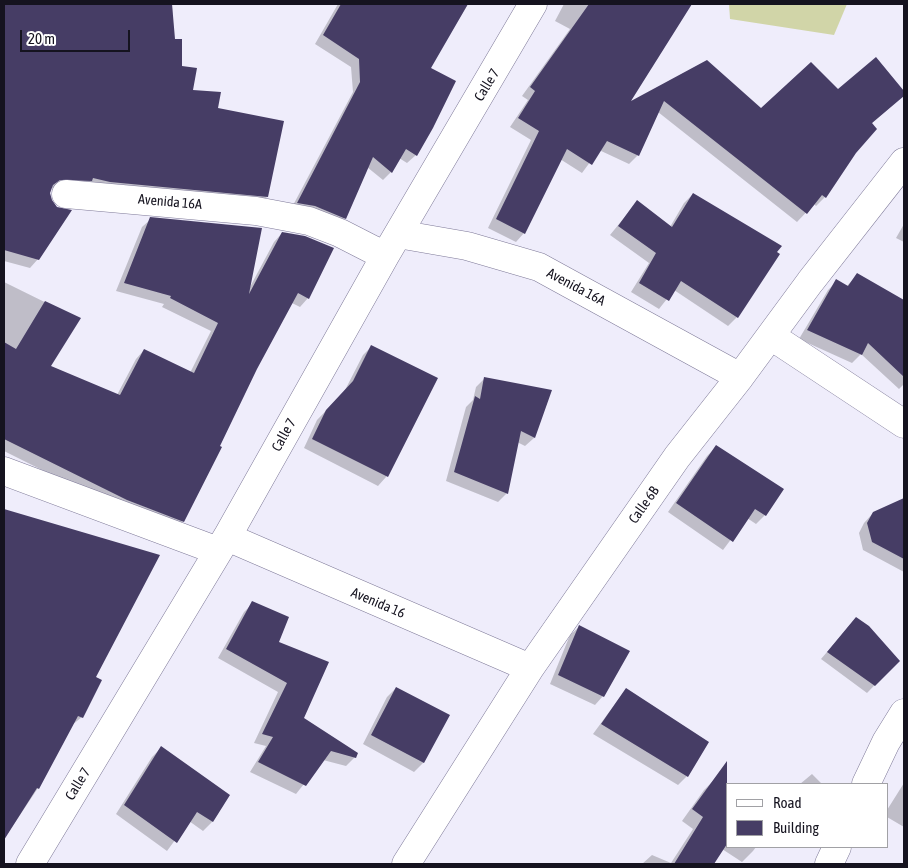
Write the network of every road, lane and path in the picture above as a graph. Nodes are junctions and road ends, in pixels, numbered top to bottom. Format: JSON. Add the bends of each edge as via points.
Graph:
{"nodes":[{"id":1,"x":533,"y":4,"type":"edge"},
{"id":2,"x":904,"y":162,"type":"edge"},
{"id":3,"x":66,"y":194,"type":"dead end"},
{"id":4,"x":391,"y":245,"type":"junction"},
{"id":5,"x":770,"y":336,"type":"junction"},
{"id":6,"x":740,"y":377,"type":"junction"},
{"id":7,"x":904,"y":424,"type":"edge"},
{"id":8,"x":4,"y":471,"type":"edge"},
{"id":9,"x":222,"y":544,"type":"junction"},
{"id":10,"x":530,"y":668,"type":"junction"},
{"id":11,"x":904,"y":713,"type":"edge"},
{"id":12,"x":866,"y":783,"type":"edge"},
{"id":13,"x":837,"y":848,"type":"edge"},
{"id":14,"x":30,"y":864,"type":"edge"},
{"id":15,"x":406,"y":864,"type":"edge"},
{"id":16,"x":829,"y":864,"type":"edge"}],
"edges":[{"from":1,"to":4,"type":"street","name":"Calle 7"},
{"from":2,"to":5,"type":"street","name":"Calle 6B"},
{"from":3,"to":4,"type":"street","name":"Avenida 16A","via":[[256,211],[300,219]]},
{"from":4,"to":6,"type":"street","name":"Avenida 16A","via":[[467,246],[539,267]]},
{"from":4,"to":9,"type":"street","name":"Calle 7"},
{"from":5,"to":6,"type":"street","name":"Calle 6B"},
{"from":5,"to":7,"type":"street"},
{"from":6,"to":10,"type":"street","name":"Calle 6B","via":[[677,457]]},
{"from":8,"to":9,"type":"street","name":"Avenida 16"},
{"from":9,"to":10,"type":"street","name":"Avenida 16"},
{"from":9,"to":14,"type":"street","name":"Calle 7"},
{"from":10,"to":15,"type":"street","name":"Calle 6B"},
{"from":11,"to":12,"type":"street"},
{"from":13,"to":16,"type":"street"}]}
